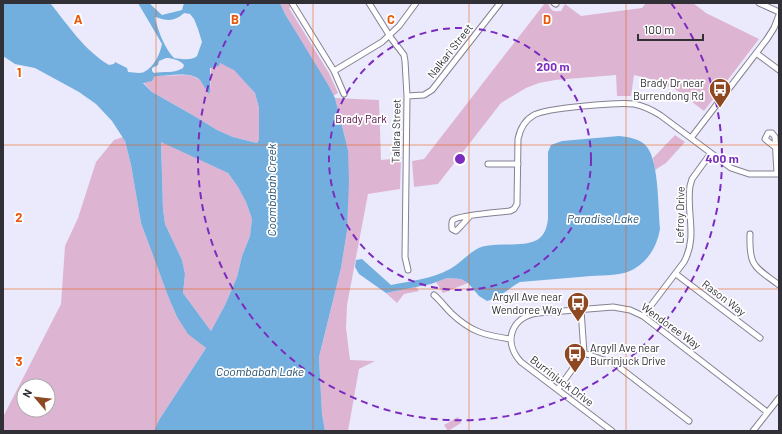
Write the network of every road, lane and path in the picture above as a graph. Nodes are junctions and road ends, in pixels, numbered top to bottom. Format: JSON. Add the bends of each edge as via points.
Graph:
{"nodes":[{"id":1,"x":292,"y":3,"type":"edge"},
{"id":2,"x":369,"y":3,"type":"edge"},
{"id":3,"x":416,"y":3,"type":"edge"},
{"id":4,"x":500,"y":3,"type":"edge"},
{"id":5,"x":759,"y":3,"type":"edge"},
{"id":6,"x":779,"y":12,"type":"edge"},
{"id":7,"x":779,"y":15,"type":"edge"},
{"id":8,"x":390,"y":35,"type":"junction"},
{"id":9,"x":756,"y":52,"type":"junction"},
{"id":10,"x":779,"y":70,"type":"edge"},
{"id":11,"x":334,"y":71,"type":"junction"},
{"id":12,"x":344,"y":94,"type":"dead end"},
{"id":13,"x":407,"y":96,"type":"junction"},
{"id":14,"x":691,"y":138,"type":"junction"},
{"id":15,"x":775,"y":147,"type":"dead end"},
{"id":16,"x":711,"y":154,"type":"junction"},
{"id":17,"x":488,"y":164,"type":"dead end"},
{"id":18,"x":518,"y":164,"type":"junction"},
{"id":19,"x":778,"y":174,"type":"edge"},
{"id":20,"x":470,"y":216,"type":"dead end"},
{"id":21,"x":750,"y":234,"type":"dead end"},
{"id":22,"x":408,"y":270,"type":"dead end"},
{"id":23,"x":676,"y":274,"type":"junction"},
{"id":24,"x":779,"y":285,"type":"edge"},
{"id":25,"x":434,"y":295,"type":"dead end"},
{"id":26,"x":581,"y":310,"type":"junction"},
{"id":27,"x":643,"y":316,"type":"junction"},
{"id":28,"x":760,"y":338,"type":"dead end"},
{"id":29,"x":510,"y":339,"type":"junction"},
{"id":30,"x":584,"y":353,"type":"junction"},
{"id":31,"x":558,"y":389,"type":"junction"},
{"id":32,"x":779,"y":398,"type":"edge"},
{"id":33,"x":767,"y":412,"type":"junction"},
{"id":34,"x":689,"y":421,"type":"dead end"},
{"id":35,"x":612,"y":431,"type":"edge"},
{"id":36,"x":753,"y":431,"type":"edge"}],
"edges":[{"from":1,"to":11,"type":"street"},
{"from":2,"to":8,"type":"street","name":"Tallara Street"},
{"from":3,"to":8,"type":"street"},
{"from":4,"to":13,"type":"street","name":"Nalkari Street","via":[[432,90],[424,95]]},
{"from":5,"to":6,"type":"street"},
{"from":7,"to":9,"type":"street","via":[[772,32]]},
{"from":8,"to":11,"type":"street"},
{"from":8,"to":13,"type":"street","name":"Tallara Street","via":[[404,55]]},
{"from":9,"to":10,"type":"street"},
{"from":9,"to":14,"type":"street"},
{"from":11,"to":12,"type":"street"},
{"from":13,"to":22,"type":"street","name":"Tallara Street","via":[[405,257]]},
{"from":14,"to":16,"type":"street"},
{"from":14,"to":18,"type":"street","via":[[660,115],[634,104],[546,110],[528,119],[519,132]]},
{"from":15,"to":19,"type":"street"},
{"from":16,"to":19,"type":"street","via":[[743,173]]},
{"from":16,"to":23,"type":"street","name":"Lefroy Drive","via":[[690,182],[692,240],[688,254]]},
{"from":17,"to":18,"type":"street"},
{"from":18,"to":20,"type":"street","via":[[517,204],[514,209]]},
{"from":21,"to":24,"type":"street","via":[[751,259],[756,268]]},
{"from":23,"to":27,"type":"street","name":"Lefroy Drive"},
{"from":23,"to":28,"type":"street","name":"Rason Way"},
{"from":25,"to":29,"type":"street","via":[[462,323],[473,330],[485,335]]},
{"from":26,"to":27,"type":"street","name":"Wendoree Way","via":[[619,307]]},
{"from":26,"to":29,"type":"street","name":"Wendoree Way","via":[[530,314],[522,318],[512,330]]},
{"from":26,"to":30,"type":"street"},
{"from":27,"to":33,"type":"street","name":"Wendoree Way"},
{"from":29,"to":31,"type":"street","name":"Burrinjuck Drive","via":[[514,355]]},
{"from":30,"to":31,"type":"street"},
{"from":30,"to":34,"type":"street","via":[[615,364]]},
{"from":31,"to":35,"type":"street","name":"Burrinjuck Drive"},
{"from":32,"to":33,"type":"street"},
{"from":33,"to":36,"type":"street"}]}
